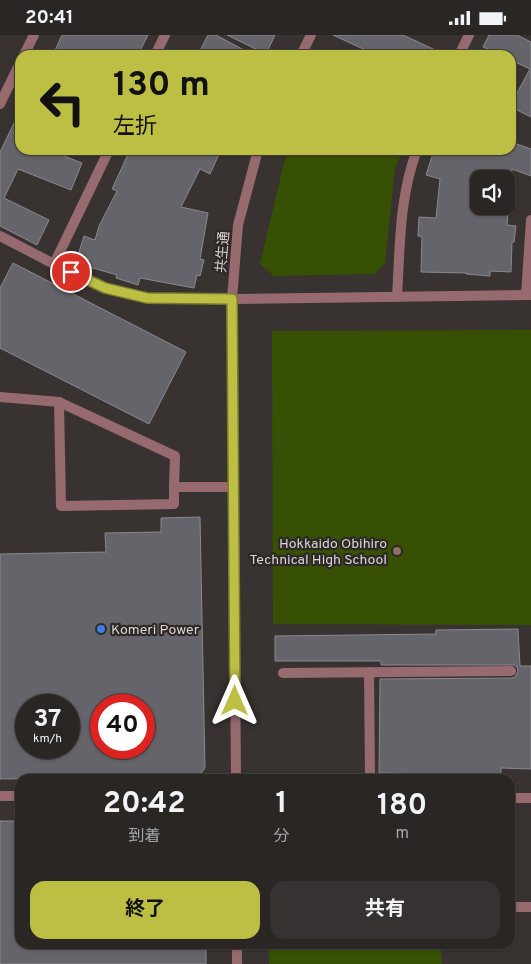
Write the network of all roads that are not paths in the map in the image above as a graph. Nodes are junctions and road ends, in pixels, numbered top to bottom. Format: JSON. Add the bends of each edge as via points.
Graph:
{"nodes":[{"id":1,"x":34,"y":35,"type":"edge"},
{"id":2,"x":165,"y":35,"type":"edge"},
{"id":3,"x":311,"y":35,"type":"edge"},
{"id":4,"x":469,"y":35,"type":"edge"},
{"id":5,"x":26,"y":50,"type":"edge"},
{"id":6,"x":158,"y":50,"type":"edge"},
{"id":7,"x":304,"y":50,"type":"edge"},
{"id":8,"x":462,"y":50,"type":"edge"},
{"id":9,"x":15,"y":73,"type":"edge"},
{"id":10,"x":0,"y":104,"type":"edge"},
{"id":11,"x":107,"y":155,"type":"edge"},
{"id":12,"x":257,"y":155,"type":"edge"},
{"id":13,"x":415,"y":155,"type":"edge"},
{"id":14,"x":531,"y":220,"type":"edge"},
{"id":15,"x":0,"y":236,"type":"edge"},
{"id":16,"x":54,"y":264,"type":"junction"},
{"id":17,"x":529,"y":295,"type":"edge"},
{"id":18,"x":397,"y":297,"type":"junction"},
{"id":19,"x":232,"y":299,"type":"junction"},
{"id":20,"x":0,"y":397,"type":"edge"},
{"id":21,"x":60,"y":402,"type":"junction"},
{"id":22,"x":174,"y":487,"type":"junction"},
{"id":23,"x":233,"y":487,"type":"junction"},
{"id":24,"x":511,"y":671,"type":"dead end"},
{"id":25,"x":283,"y":673,"type":"dead end"},
{"id":26,"x":370,"y":673,"type":"junction"},
{"id":27,"x":236,"y":774,"type":"edge"},
{"id":28,"x":370,"y":774,"type":"edge"},
{"id":29,"x":0,"y":796,"type":"edge"},
{"id":30,"x":15,"y":796,"type":"edge"},
{"id":31,"x":515,"y":798,"type":"edge"},
{"id":32,"x":531,"y":798,"type":"edge"},
{"id":33,"x":515,"y":907,"type":"edge"},
{"id":34,"x":531,"y":907,"type":"edge"},
{"id":35,"x":237,"y":949,"type":"edge"},
{"id":36,"x":237,"y":964,"type":"edge"}],
"edges":[{"from":1,"to":5,"type":"street"},
{"from":2,"to":6,"type":"street"},
{"from":3,"to":7,"type":"street"},
{"from":4,"to":8,"type":"street"},
{"from":9,"to":10,"type":"street"},
{"from":11,"to":16,"type":"street"},
{"from":12,"to":19,"type":"street","name":"共生通","via":[[238,225]]},
{"from":13,"to":18,"type":"street","via":[[401,223]]},
{"from":14,"to":17,"type":"street"},
{"from":15,"to":16,"type":"street"},
{"from":16,"to":19,"type":"street","via":[[105,288],[147,298]]},
{"from":17,"to":18,"type":"street"},
{"from":18,"to":19,"type":"street"},
{"from":19,"to":23,"type":"street","name":"共生通"},
{"from":20,"to":21,"type":"street"},
{"from":21,"to":22,"type":"street","via":[[175,456]]},
{"from":21,"to":22,"type":"street","via":[[61,506],[174,504]]},
{"from":22,"to":23,"type":"street"},
{"from":23,"to":27,"type":"street","name":"共生通"},
{"from":24,"to":26,"type":"street"},
{"from":25,"to":26,"type":"street"},
{"from":26,"to":28,"type":"street"},
{"from":29,"to":30,"type":"street"},
{"from":31,"to":32,"type":"street"},
{"from":33,"to":34,"type":"street"},
{"from":35,"to":36,"type":"street"}]}
